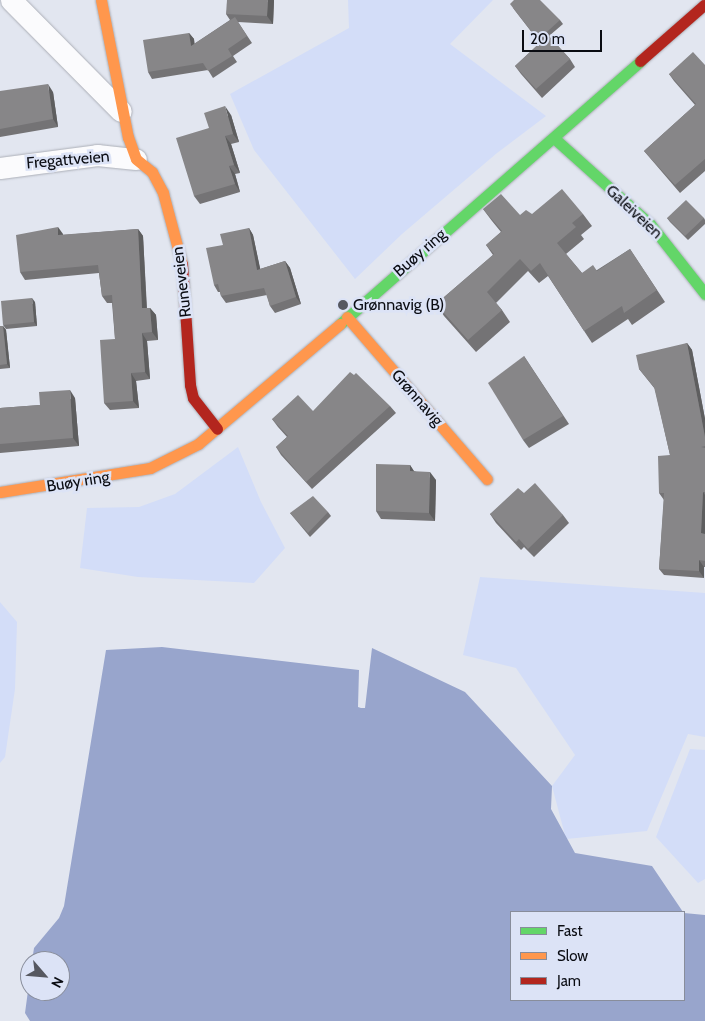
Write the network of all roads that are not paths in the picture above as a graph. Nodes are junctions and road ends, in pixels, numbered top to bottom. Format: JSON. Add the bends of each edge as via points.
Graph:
{"nodes":[{"id":1,"x":11,"y":0,"type":"edge"},
{"id":2,"x":101,"y":0,"type":"edge"},
{"id":3,"x":705,"y":4,"type":"edge"},
{"id":4,"x":121,"y":111,"type":"junction"},
{"id":5,"x":554,"y":138,"type":"junction"},
{"id":6,"x":136,"y":159,"type":"junction"},
{"id":7,"x":0,"y":168,"type":"edge"},
{"id":8,"x":705,"y":294,"type":"edge"},
{"id":9,"x":347,"y":317,"type":"junction"},
{"id":10,"x":217,"y":429,"type":"junction"},
{"id":11,"x":486,"y":479,"type":"dead end"},
{"id":12,"x":0,"y":492,"type":"edge"}],
"edges":[{"from":1,"to":4,"type":"street","name":"Runeveien"},
{"from":2,"to":4,"type":"street","name":"Runeveien"},
{"from":3,"to":5,"type":"street","name":"Buøy ring"},
{"from":4,"to":6,"type":"street","name":"Runeveien"},
{"from":5,"to":8,"type":"street","name":"Galeiveien","via":[[650,224]]},
{"from":5,"to":9,"type":"street","name":"Buøy ring"},
{"from":6,"to":7,"type":"street","name":"Fregattveien","via":[[113,155],[82,156]]},
{"from":6,"to":10,"type":"street","name":"Runeveien","via":[[152,172],[163,193],[177,236],[185,282],[190,385],[193,398]]},
{"from":9,"to":10,"type":"street","name":"Buøy ring"},
{"from":9,"to":11,"type":"street","name":"Grønnavig"},
{"from":10,"to":12,"type":"street","name":"Buøy ring","via":[[180,454],[150,468],[97,480]]}]}
